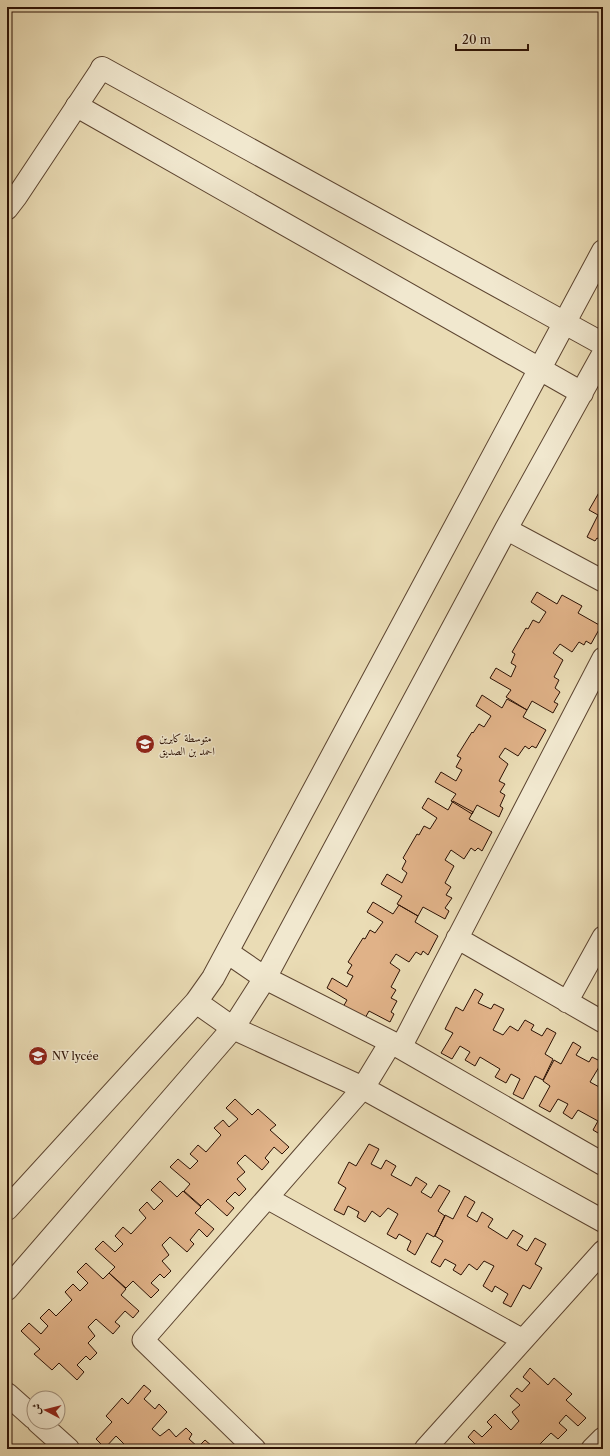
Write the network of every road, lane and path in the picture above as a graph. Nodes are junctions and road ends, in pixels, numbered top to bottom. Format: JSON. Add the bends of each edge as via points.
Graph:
{"nodes":[{"id":1,"x":102,"y":68,"type":"joint"},
{"id":2,"x":77,"y":106,"type":"junction"},
{"id":3,"x":7,"y":209,"type":"edge"},
{"id":4,"x":603,"y":251,"type":"edge"},
{"id":5,"x":565,"y":322,"type":"junction"},
{"id":6,"x":603,"y":344,"type":"edge"},
{"id":7,"x":603,"y":354,"type":"edge"},
{"id":8,"x":539,"y":369,"type":"junction"},
{"id":9,"x":582,"y":393,"type":"junction"},
{"id":10,"x":506,"y":529,"type":"junction"},
{"id":11,"x":603,"y":581,"type":"edge"},
{"id":12,"x":603,"y":658,"type":"edge"},
{"id":13,"x":603,"y":937,"type":"edge"},
{"id":14,"x":457,"y":938,"type":"junction"},
{"id":15,"x":227,"y":952,"type":"junction"},
{"id":16,"x":265,"y":978,"type":"junction"},
{"id":17,"x":196,"y":1002,"type":"junction"},
{"id":18,"x":568,"y":1002,"type":"junction"},
{"id":19,"x":603,"y":1022,"type":"edge"},
{"id":20,"x":233,"y":1028,"type":"junction"},
{"id":21,"x":396,"y":1045,"type":"junction"},
{"id":22,"x":363,"y":1088,"type":"junction"},
{"id":23,"x":603,"y":1164,"type":"edge"},
{"id":24,"x":267,"y":1198,"type":"junction"},
{"id":25,"x":7,"y":1209,"type":"edge"},
{"id":26,"x":603,"y":1221,"type":"edge"},
{"id":27,"x":603,"y":1251,"type":"edge"},
{"id":28,"x":7,"y":1289,"type":"edge"},
{"id":29,"x":523,"y":1340,"type":"junction"},
{"id":30,"x":7,"y":1394,"type":"edge"},
{"id":31,"x":26,"y":1411,"type":"edge"},
{"id":32,"x":47,"y":1430,"type":"edge"},
{"id":33,"x":603,"y":1438,"type":"edge"},
{"id":34,"x":68,"y":1449,"type":"edge"},
{"id":35,"x":255,"y":1449,"type":"edge"},
{"id":36,"x":425,"y":1449,"type":"edge"},
{"id":37,"x":592,"y":1449,"type":"edge"}],
"edges":[{"from":1,"to":2,"type":"street"},
{"from":1,"to":5,"type":"street"},
{"from":2,"to":3,"type":"street"},
{"from":2,"to":8,"type":"street"},
{"from":4,"to":5,"type":"street"},
{"from":5,"to":6,"type":"street"},
{"from":5,"to":8,"type":"street"},
{"from":7,"to":9,"type":"street"},
{"from":8,"to":9,"type":"street"},
{"from":8,"to":15,"type":"street"},
{"from":9,"to":10,"type":"street"},
{"from":10,"to":11,"type":"street"},
{"from":10,"to":16,"type":"street"},
{"from":12,"to":14,"type":"street"},
{"from":13,"to":18,"type":"street"},
{"from":14,"to":18,"type":"street"},
{"from":14,"to":21,"type":"street"},
{"from":15,"to":16,"type":"street"},
{"from":15,"to":17,"type":"street"},
{"from":16,"to":20,"type":"street"},
{"from":16,"to":21,"type":"street"},
{"from":17,"to":20,"type":"street"},
{"from":17,"to":25,"type":"street"},
{"from":18,"to":19,"type":"street"},
{"from":20,"to":22,"type":"street"},
{"from":20,"to":28,"type":"street"},
{"from":21,"to":22,"type":"street"},
{"from":21,"to":23,"type":"street"},
{"from":22,"to":24,"type":"street"},
{"from":22,"to":26,"type":"street"},
{"from":24,"to":29,"type":"street"},
{"from":24,"to":35,"type":"street","via":[[144,1340]]},
{"from":27,"to":29,"type":"street"},
{"from":29,"to":36,"type":"street"},
{"from":30,"to":31,"type":"street"},
{"from":32,"to":34,"type":"street"},
{"from":33,"to":37,"type":"street"}]}
